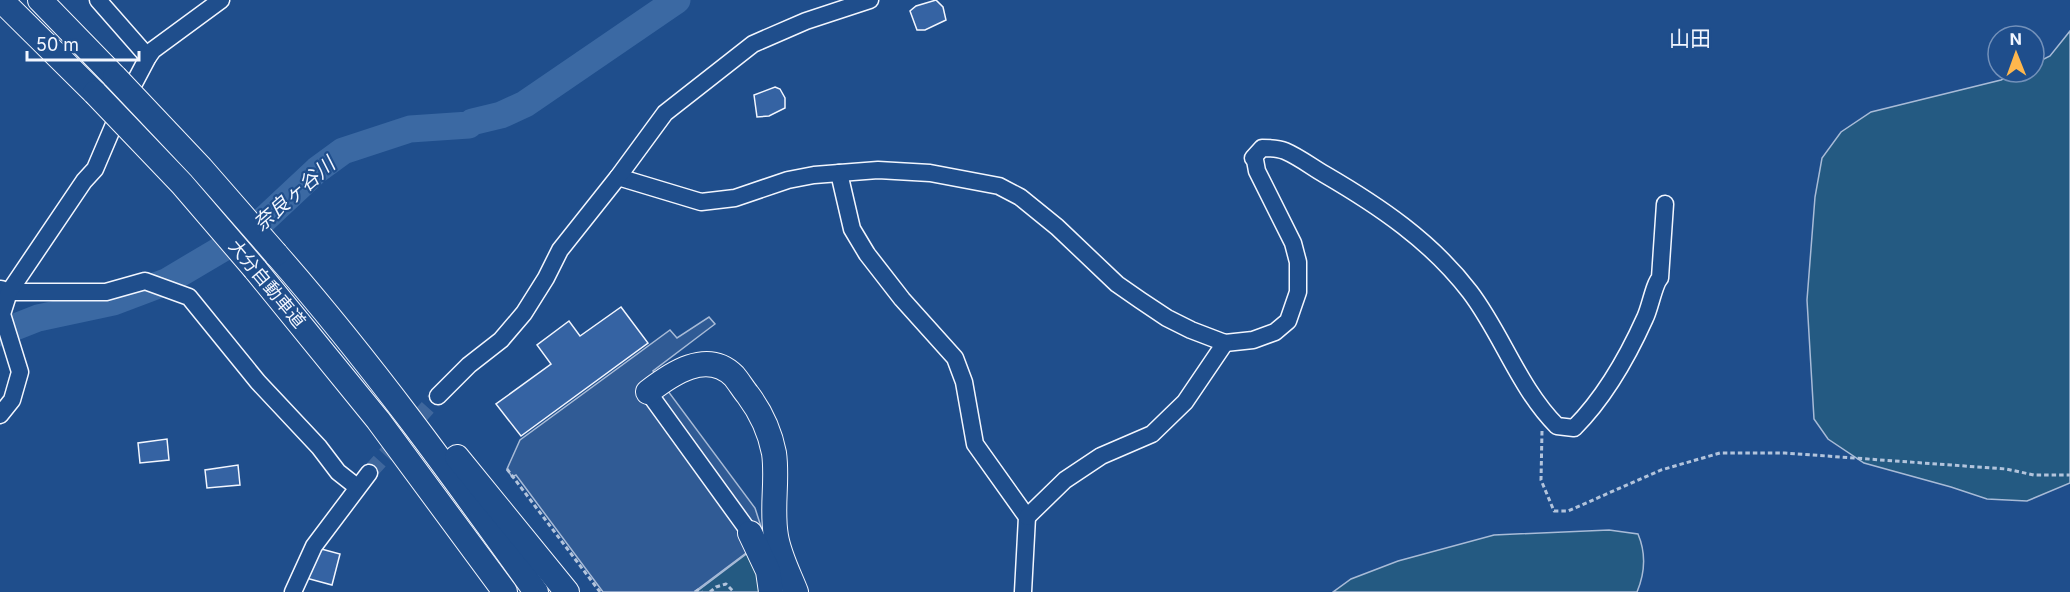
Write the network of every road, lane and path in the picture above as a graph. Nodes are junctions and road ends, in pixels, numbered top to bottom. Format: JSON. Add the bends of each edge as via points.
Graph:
{"nodes":[{"id":1,"x":2,"y":0,"type":"edge"},
{"id":2,"x":40,"y":0,"type":"edge"},
{"id":3,"x":98,"y":0,"type":"edge"},
{"id":4,"x":221,"y":0,"type":"edge"},
{"id":5,"x":870,"y":0,"type":"edge"},
{"id":6,"x":148,"y":57,"type":"junction"},
{"id":7,"x":839,"y":173,"type":"junction"},
{"id":8,"x":618,"y":177,"type":"junction"},
{"id":9,"x":1665,"y":204,"type":"dead end"},
{"id":10,"x":5,"y":290,"type":"edge"},
{"id":11,"x":319,"y":303,"type":"junction"},
{"id":12,"x":298,"y":320,"type":"junction"},
{"id":13,"x":1225,"y":343,"type":"junction"},
{"id":14,"x":648,"y":392,"type":"joint"},
{"id":15,"x":438,"y":396,"type":"tunnel mouth"},
{"id":16,"x":1543,"y":413,"type":"junction"},
{"id":17,"x":0,"y":415,"type":"edge"},
{"id":18,"x":507,"y":469,"type":"dead end"},
{"id":19,"x":369,"y":473,"type":"tunnel mouth"},
{"id":20,"x":2070,"y":475,"type":"edge"},
{"id":21,"x":357,"y":487,"type":"junction"},
{"id":22,"x":1027,"y":517,"type":"junction"},
{"id":23,"x":750,"y":533,"type":"joint"},
{"id":24,"x":293,"y":592,"type":"edge"},
{"id":25,"x":488,"y":592,"type":"edge"},
{"id":26,"x":505,"y":592,"type":"edge"},
{"id":27,"x":536,"y":592,"type":"edge"},
{"id":28,"x":567,"y":592,"type":"edge"},
{"id":29,"x":600,"y":592,"type":"edge"},
{"id":30,"x":695,"y":592,"type":"edge"},
{"id":31,"x":702,"y":592,"type":"edge"},
{"id":32,"x":710,"y":592,"type":"edge"},
{"id":33,"x":734,"y":592,"type":"edge"},
{"id":34,"x":771,"y":592,"type":"edge"},
{"id":35,"x":796,"y":592,"type":"edge"},
{"id":36,"x":1023,"y":592,"type":"edge"}],
"edges":[{"from":1,"to":12,"type":"highway","name":"大分自動車道","bridge":true,"via":[[182,184]]},
{"from":2,"to":11,"type":"highway","name":"大分自動車道","bridge":true,"via":[[201,168]]},
{"from":3,"to":6,"type":"street"},
{"from":4,"to":6,"type":"street"},
{"from":5,"to":8,"type":"street","via":[[753,44],[665,113]]},
{"from":6,"to":10,"type":"street","via":[[95,169]]},
{"from":7,"to":8,"type":"street","via":[[788,180],[735,198],[701,202]]},
{"from":7,"to":13,"type":"street","via":[[930,173],[999,186],[1020,197],[1140,300],[1183,326]]},
{"from":7,"to":22,"type":"street","via":[[852,229],[902,299],[956,358],[975,444]]},
{"from":8,"to":15,"type":"street","via":[[560,250],[524,314]]},
{"from":9,"to":16,"type":"street","via":[[1660,278],[1629,354],[1592,410],[1574,428],[1557,426]]},
{"from":10,"to":17,"type":"street","via":[[2,314],[20,372],[12,400]]},
{"from":10,"to":21,"type":"street","via":[[106,292],[145,281],[189,297],[258,382],[338,472]]},
{"from":11,"to":27,"type":"highway","name":"大分自動車道","via":[[404,409]]},
{"from":11,"to":28,"type":"highway","via":[[414,404]]},
{"from":12,"to":25,"type":"highway","via":[[325,364],[393,453]]},
{"from":12,"to":26,"type":"highway","name":"大分自動車道","via":[[378,420]]},
{"from":13,"to":16,"type":"street","via":[[1253,340],[1275,332],[1288,321],[1298,292],[1298,262],[1293,243],[1252,158],[1262,148],[1283,150],[1406,227],[1438,256],[1470,292]]},
{"from":13,"to":22,"type":"street","via":[[1185,402],[1152,434],[1101,456],[1065,480]]},
{"from":14,"to":23,"type":"street"},
{"from":14,"to":35,"type":"highway","via":[[668,376],[703,364],[719,366],[733,375],[754,403],[773,450],[776,539]]},
{"from":16,"to":20,"type":"path","via":[[1541,480],[1554,511],[1568,511],[1661,470],[1720,453],[1785,453]]},
{"from":18,"to":29,"type":"path"},
{"from":19,"to":21,"type":"street"},
{"from":21,"to":24,"type":"street","via":[[314,546]]},
{"from":22,"to":36,"type":"street"},
{"from":23,"to":34,"type":"highway","via":[[768,572]]},
{"from":30,"to":31,"type":"path"},
{"from":32,"to":33,"type":"path","via":[[726,584]]}]}
